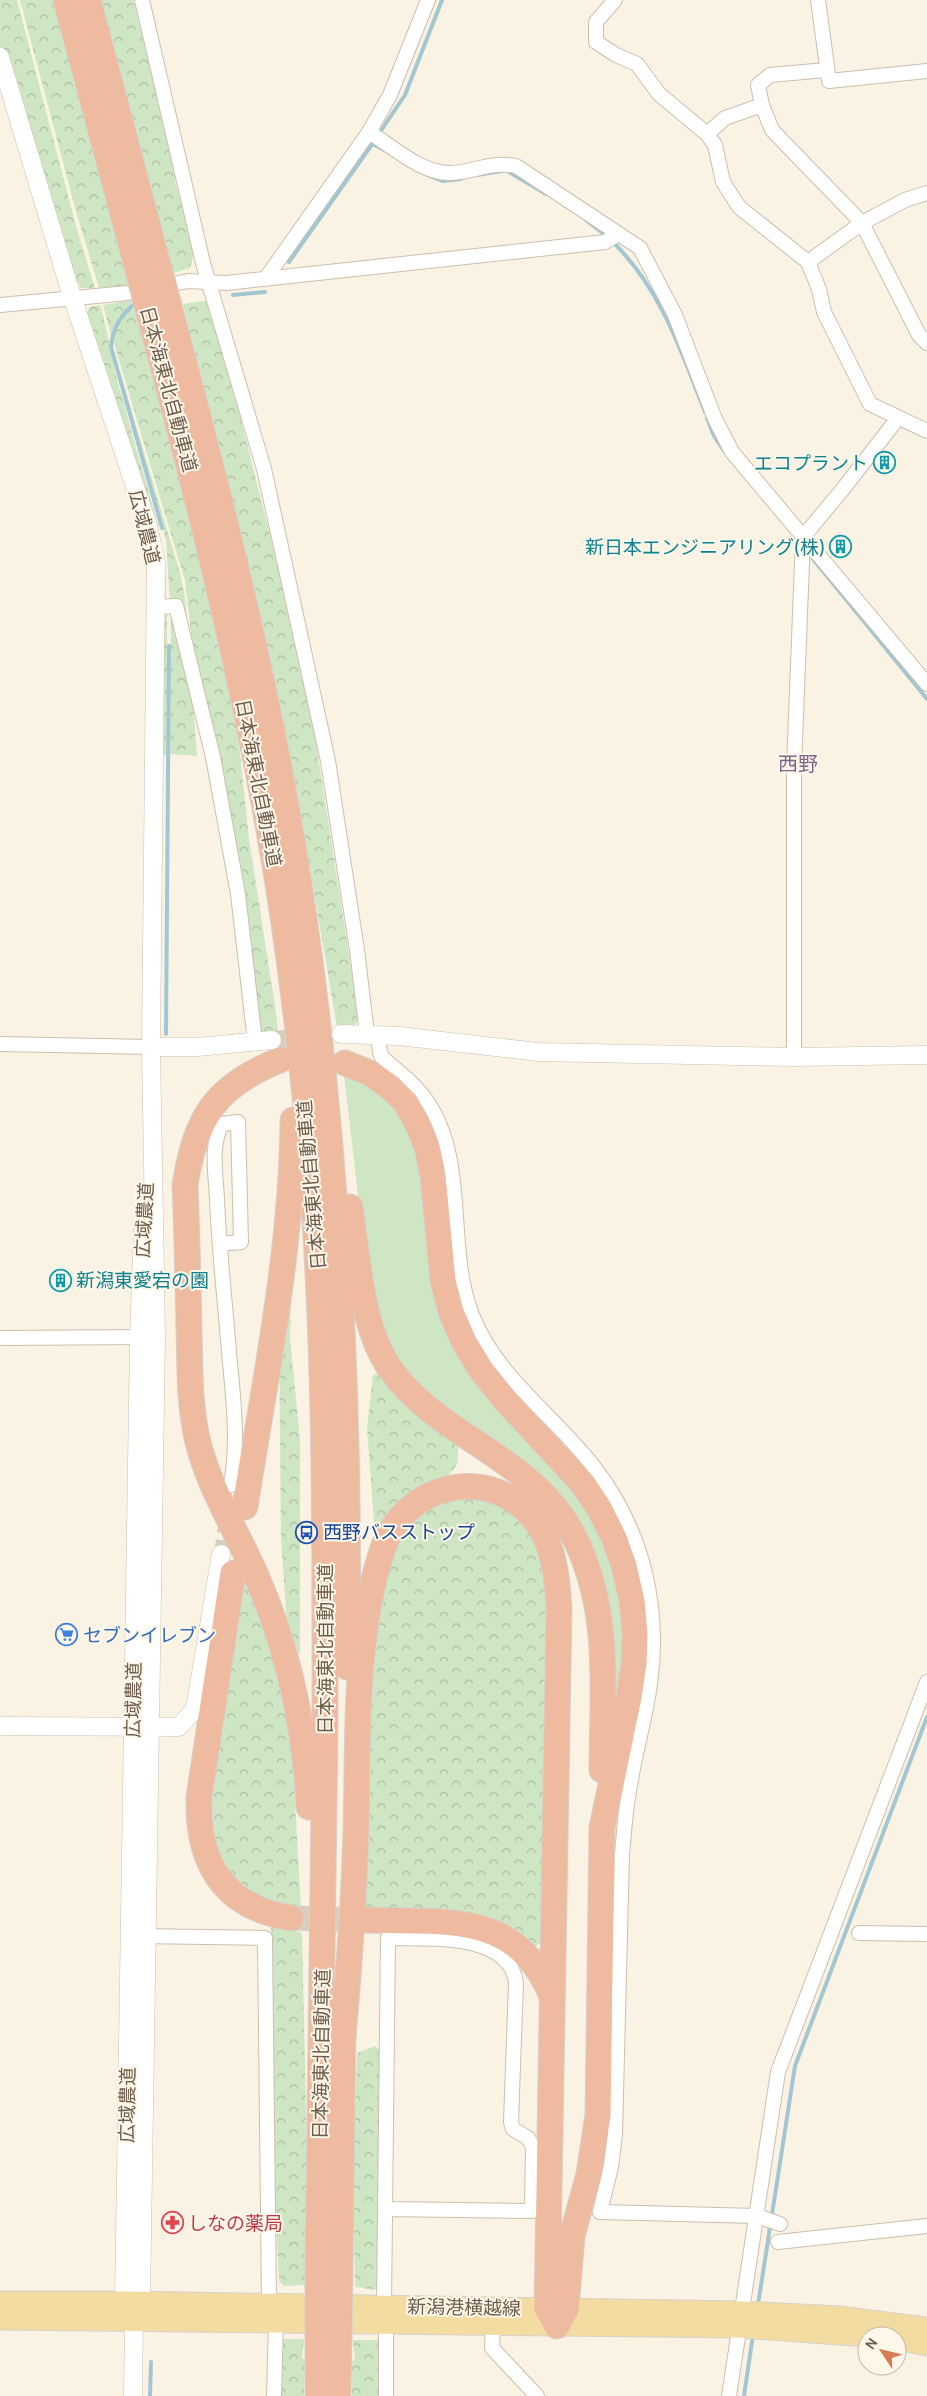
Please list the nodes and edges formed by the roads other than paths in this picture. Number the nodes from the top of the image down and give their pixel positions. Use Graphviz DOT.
graph roads {
  1 [pos="66,0"];
  2 [pos="88,0"];
  3 [pos="142,0"];
  4 [pos="428,0"];
  5 [pos="615,0"];
  6 [pos="818,0"];
  7 [pos="0,57"];
  8 [pos="826,70"];
  9 [pos="927,71"];
  10 [pos="762,105"];
  11 [pos="370,132"];
  12 [pos="707,134"];
  13 [pos="927,193"];
  14 [pos="862,223"];
  15 [pos="138,230"];
  16 [pos="618,234"];
  17 [pos="808,262"];
  18 [pos="266,278"];
  19 [pos="210,281"];
  20 [pos="73,298"];
  21 [pos="0,305"];
  22 [pos="167,337"];
  23 [pos="927,343"];
  24 [pos="898,418"];
  25 [pos="927,432"];
  26 [pos="803,537"];
  27 [pos="154,607"];
  28 [pos="927,684"];
  29 [pos="261,786"];
  30 [pos="308,948"];
  31 [pos="341,1034"];
  32 [pos="372,1034"];
  33 [pos="0,1044"];
  34 [pos="151,1047"];
  35 [pos="269,1047"];
  36 [pos="927,1055"];
  37 [pos="794,1056"];
  38 [pos="345,1063"];
  39 [pos="220,1244"];
  40 [pos="147,1337"];
  41 [pos="0,1338"];
  42 [pos="231,1485"];
  43 [pos="245,1507"];
  44 [pos="227,1563"];
  45 [pos="927,1682"];
  46 [pos="0,1726"];
  47 [pos="132,1728"];
  48 [pos="151,1728"];
  49 [pos="602,1828"];
  50 [pos="291,1918"];
  51 [pos="368,1920"];
  52 [pos="859,1933"];
  53 [pos="927,1934"];
  54 [pos="130,1936"];
  55 [pos="148,1936"];
  56 [pos="553,1998"];
  57 [pos="332,2040"];
  58 [pos="385,2209"];
  59 [pos="757,2216"];
  60 [pos="780,2224"];
  61 [pos="927,2226"];
  62 [pos="778,2242"];
  63 [pos="0,2302"];
  64 [pos="133,2308"];
  65 [pos="272,2313"];
  66 [pos="557,2314"];
  67 [pos="385,2315"];
  68 [pos="0,2319"];
  69 [pos="741,2320"];
  70 [pos="493,2325"];
  71 [pos="927,2328"];
  72 [pos="857,2335"];
  73 [pos="329,2337"];
  74 [pos="907,2341"];
  75 [pos="927,2344"];
  76 [pos="133,2396"];
  77 [pos="274,2396"];
  78 [pos="318,2396"];
  79 [pos="338,2396"];
  80 [pos="386,2396"];
  81 [pos="537,2396"];
  82 [pos="729,2396"];
  1 -- 15 [label="highway, 日本海東北自動車道"];
  2 -- 15 [label="highway, 日本海東北自動車道"];
  3 -- 19 [label="street"];
  4 -- 11 [label="street"];
  5 -- 12 [label="street"];
  6 -- 8 [label="street"];
  7 -- 20 [label="street, 広域農道"];
  8 -- 9 [label="street"];
  8 -- 10 [label="street"];
  10 -- 12 [label="street"];
  10 -- 14 [label="street"];
  11 -- 16 [label="street"];
  11 -- 18 [label="street"];
  12 -- 17 [label="street"];
  13 -- 14 [label="street"];
  14 -- 17 [label="street"];
  14 -- 23 [label="street"];
  15 -- 22 [label="highway, 日本海東北自動車道, bridge"];
  16 -- 18 [label="street"];
  16 -- 26 [label="street"];
  17 -- 24 [label="street"];
  18 -- 19 [label="street"];
  19 -- 20 [label="street"];
  19 -- 32 [label="street"];
  20 -- 21 [label="street"];
  20 -- 27 [label="street, 広域農道"];
  22 -- 29 [label="highway, 日本海東北自動車道"];
  22 -- 30 [label="highway, 日本海東北自動車道"];
  24 -- 25 [label="street"];
  24 -- 26 [label="street"];
  26 -- 28 [label="street"];
  26 -- 37 [label="street"];
  27 -- 34 [label="street, 広域農道"];
  27 -- 35 [label="street"];
  29 -- 43 [label="highway"];
  29 -- 57 [label="highway, 日本海東北自動車道"];
  30 -- 49 [label="highway"];
  30 -- 57 [label="highway, 日本海東北自動車道"];
  31 -- 32 [label="street"];
  32 -- 37 [label="street"];
  32 -- 59 [label="street"];
  33 -- 34 [label="street"];
  34 -- 35 [label="street"];
  34 -- 40 [label="street, 広域農道"];
  35 -- 57 [label="highway"];
  36 -- 37 [label="street"];
  38 -- 49 [label="highway"];
  39 -- 39 [label="street"];
  39 -- 42 [label="street"];
  40 -- 41 [label="street"];
  40 -- 47 [label="street, 広域農道"];
  40 -- 48 [label="street, 広域農道"];
  44 -- 48 [label="street"];
  44 -- 50 [label="highway"];
  45 -- 59 [label="street"];
  46 -- 47 [label="street"];
  47 -- 48 [label="street"];
  47 -- 54 [label="street, 広域農道"];
  48 -- 55 [label="street, 広域農道"];
  49 -- 66 [label="highway"];
  51 -- 56 [label="highway"];
  52 -- 53 [label="street"];
  54 -- 55 [label="street"];
  54 -- 64 [label="street, 広域農道"];
  55 -- 64 [label="street, 広域農道"];
  55 -- 65 [label="street"];
  56 -- 57 [label="highway"];
  56 -- 66 [label="highway"];
  57 -- 73 [label="highway, 日本海東北自動車道, bridge"];
  58 -- 58 [label="street"];
  58 -- 67 [label="street"];
  59 -- 60 [label="street"];
  59 -- 69 [label="street"];
  61 -- 62 [label="street"];
  63 -- 64 [label="main road, 新潟港横越線"];
  64 -- 65 [label="main road, 新潟港横越線"];
  64 -- 68 [label="main road, 新潟港横越線"];
  64 -- 76 [label="street, 広域農道"];
  65 -- 67 [label="main road, 新潟港横越線"];
  65 -- 77 [label="street"];
  66 -- 67 [label="main road, 新潟港横越線"];
  66 -- 69 [label="main road, 新潟港横越線"];
  66 -- 70 [label="main road, 新潟港横越線"];
  67 -- 70 [label="main road, 新潟港横越線"];
  67 -- 80 [label="street"];
  69 -- 71 [label="main road, 新潟港横越線"];
  69 -- 72 [label="main road, 新潟港横越線"];
  69 -- 82 [label="street"];
  70 -- 81 [label="street"];
  73 -- 78 [label="highway, 日本海東北自動車道"];
  73 -- 79 [label="highway, 日本海東北自動車道"];
  74 -- 75 [label="main road"];
}
